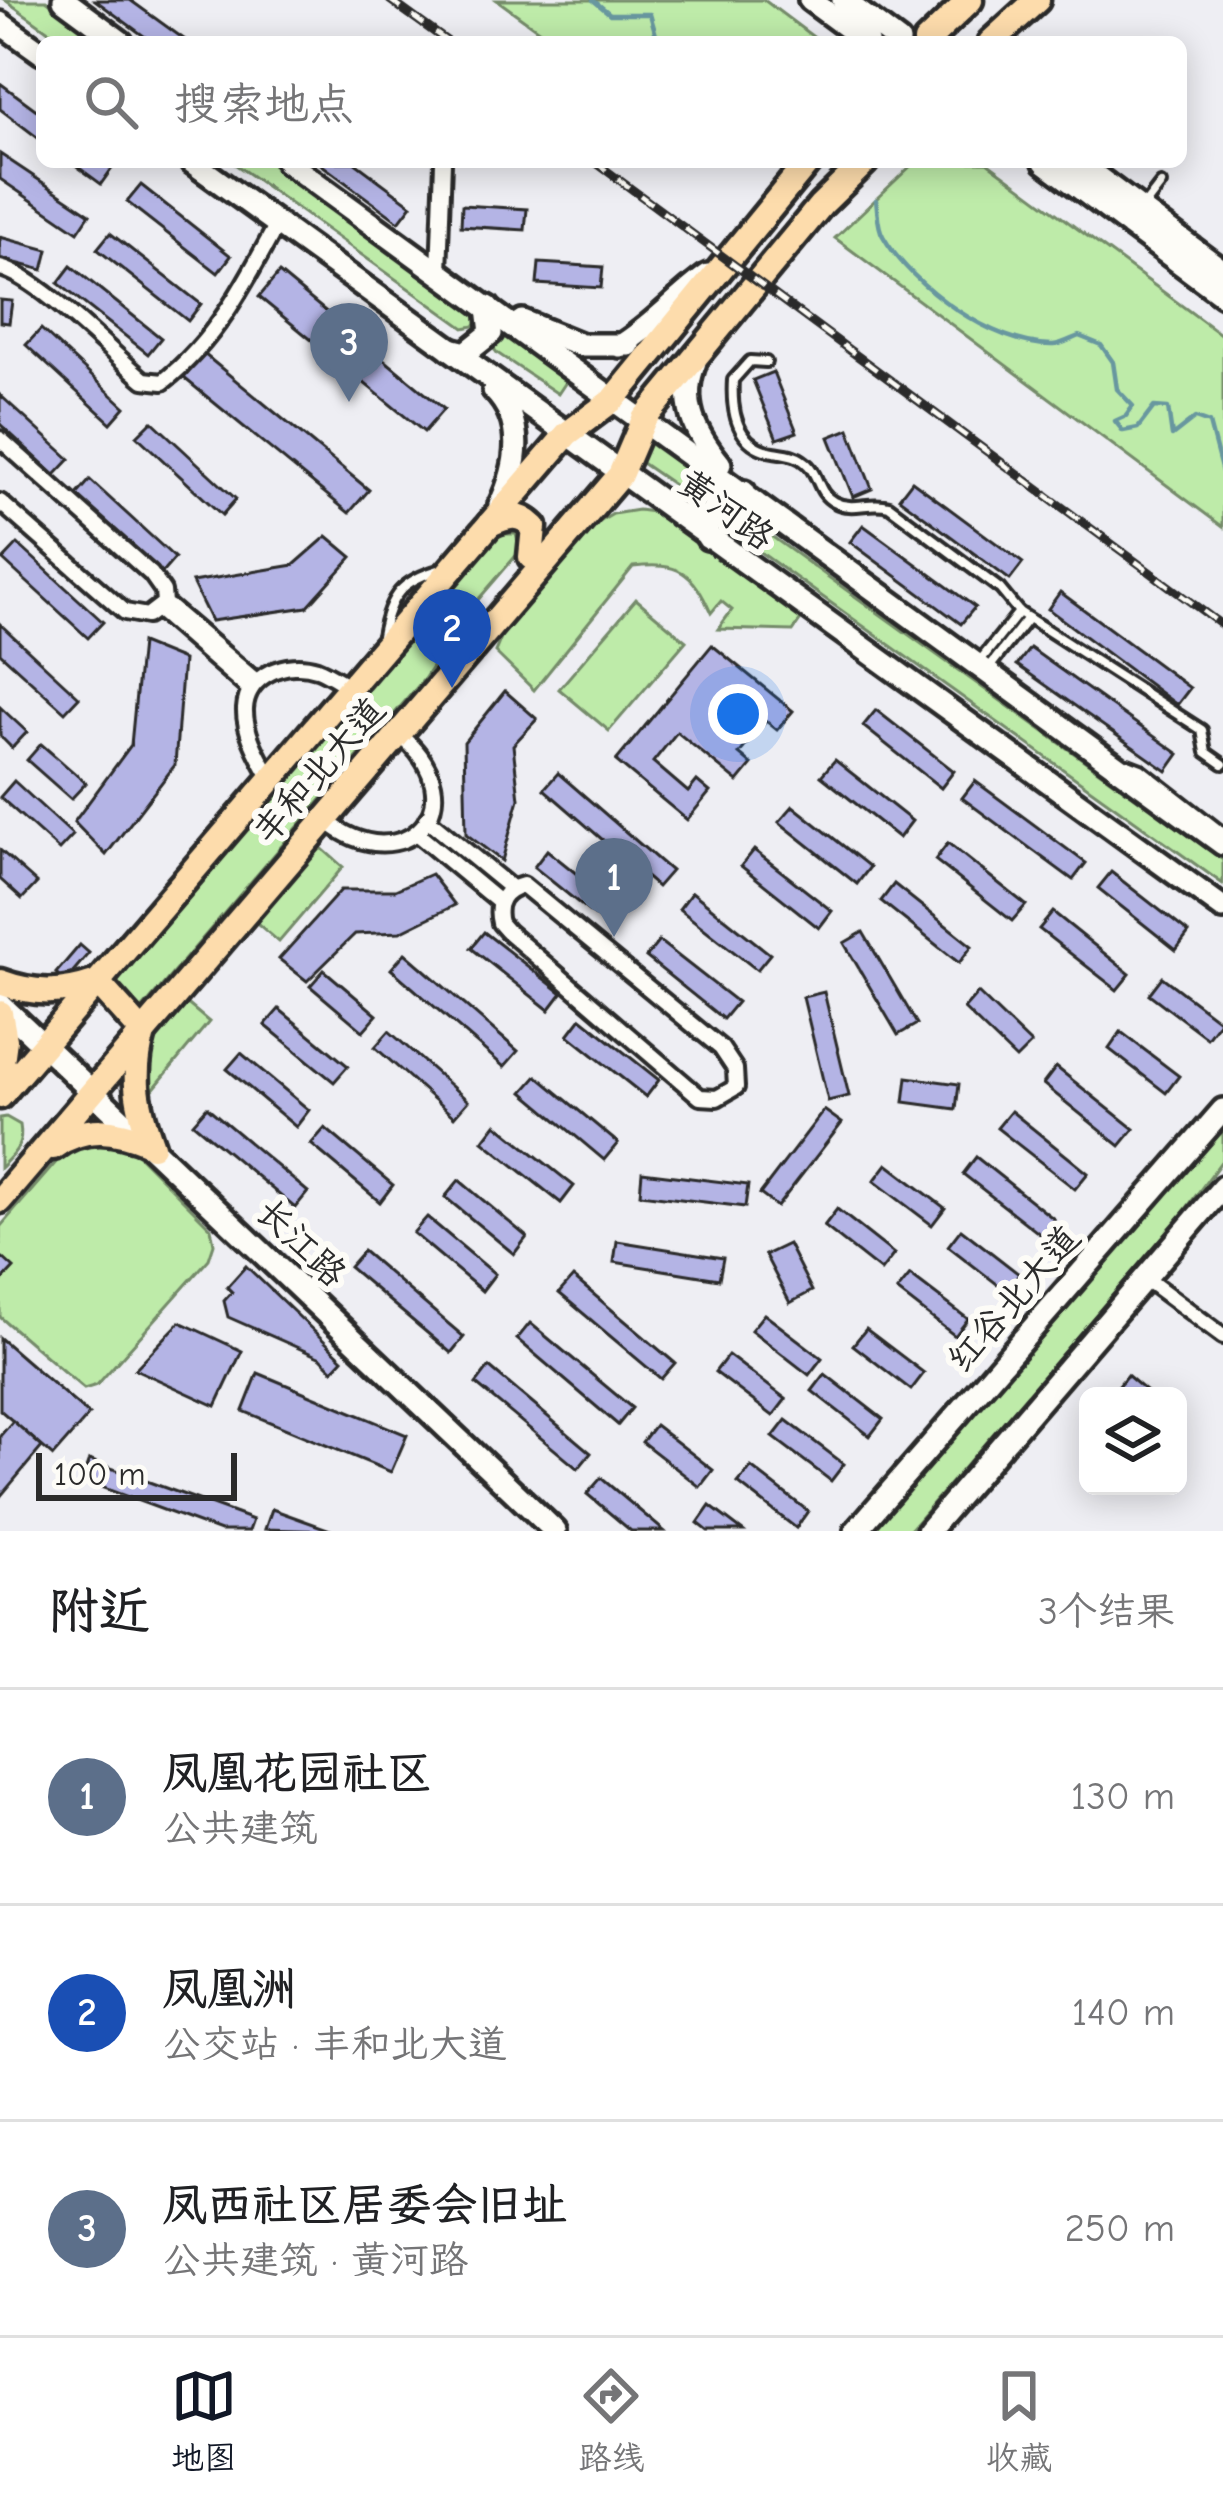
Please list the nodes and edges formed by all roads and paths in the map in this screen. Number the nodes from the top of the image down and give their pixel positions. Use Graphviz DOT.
graph roads {
  1 [pos="64,0"];
  2 [pos="810,0"];
  3 [pos="970,0"];
  4 [pos="1037,0"];
  5 [pos="840,10"];
  6 [pos="0,22"];
  7 [pos="114,36"];
  8 [pos="862,36"];
  9 [pos="888,36"];
  10 [pos="932,36"];
  11 [pos="998,36"];
  12 [pos="36,49"];
  13 [pos="200,168"];
  14 [pos="295,168"];
  15 [pos="442,168"];
  16 [pos="793,168"];
  17 [pos="803,168"];
  18 [pos="859,168"];
  19 [pos="1055,168"];
  20 [pos="1082,168"];
  21 [pos="1161,184"];
  22 [pos="1136,218"];
  23 [pos="277,224"];
  24 [pos="0,268"];
  25 [pos="1223,271"];
  26 [pos="439,272"];
  27 [pos="1223,295"];
  28 [pos="488,308"];
  29 [pos="672,328"];
  30 [pos="620,346"];
  31 [pos="449,349"];
  32 [pos="698,354"];
  33 [pos="766,362"];
  34 [pos="614,399"];
  35 [pos="644,418"];
  36 [pos="567,434"];
  37 [pos="0,439"];
  38 [pos="615,471"];
  39 [pos="743,492"];
  40 [pos="0,502"];
  41 [pos="490,524"];
  42 [pos="708,538"];
  43 [pos="531,557"];
  44 [pos="161,607"];
  45 [pos="1019,611"];
  46 [pos="1028,618"];
  47 [pos="982,667"];
  48 [pos="253,686"];
  49 [pos="350,687"];
  50 [pos="436,690"];
  51 [pos="399,734"];
  52 [pos="1097,751"];
  53 [pos="1223,764"];
  54 [pos="271,779"];
  55 [pos="427,819"];
  56 [pos="325,820"];
  57 [pos="416,833"];
  58 [pos="1223,833"];
  59 [pos="1223,844"];
  60 [pos="511,888"];
  61 [pos="499,902"];
  62 [pos="1223,908"];
  63 [pos="0,982"];
  64 [pos="98,982"];
  65 [pos="0,1004"];
  66 [pos="0,1013"];
  67 [pos="143,1033"];
  68 [pos="44,1045"];
  69 [pos="0,1077"];
  70 [pos="88,1085"];
  71 [pos="0,1096"];
  72 [pos="1223,1110"];
  73 [pos="150,1144"];
  74 [pos="32,1163"];
  75 [pos="0,1176"];
  76 [pos="1223,1184"];
  77 [pos="0,1200"];
  78 [pos="1145,1278"];
  79 [pos="1223,1336"];
  80 [pos="555,1531"];
  81 [pos="856,1531"];
  82 [pos="928,1531"];
  1 -- 7 [label="main road"];
  2 -- 5 [label="main road"];
  3 -- 10 [label="highway"];
  4 -- 11 [label="highway"];
  5 -- 8 [label="main road"];
  5 -- 9 [label="main road"];
  6 -- 12 [label="main road"];
  13 -- 23 [label="main road, 黄河路"];
  14 -- 26 [label="main road, 黄河路"];
  15 -- 26 [label="street"];
  16 -- 30 [label="main road"];
  17 -- 29 [label="highway, 丰和北大道"];
  18 -- 32 [label="highway, 丰和北大道"];
  19 -- 22 [label="main road"];
  20 -- 22 [label="main road"];
  21 -- 22 [label="lane"];
  22 -- 25 [label="main road"];
  22 -- 27 [label="main road"];
  23 -- 24 [label="street"];
  23 -- 31 [label="main road, 黄河路"];
  26 -- 28 [label="main road, 黄河路"];
  28 -- 30 [label="main road"];
  28 -- 31 [label="main road"];
  28 -- 34 [label="main road, 黄河路"];
  29 -- 30 [label="main road"];
  29 -- 34 [label="highway, 丰和北大道"];
  31 -- 36 [label="main road, 黄河路"];
  31 -- 41 [label="main road"];
  32 -- 35 [label="highway, 丰和北大道"];
  32 -- 39 [label="main road"];
  33 -- 45 [label="lane"];
  34 -- 35 [label="main road, 黄河路"];
  34 -- 36 [label="highway, 丰和北大道"];
  35 -- 38 [label="highway, 丰和北大道"];
  35 -- 39 [label="main road, 黄河路"];
  36 -- 38 [label="main road, 黄河路"];
  36 -- 41 [label="highway, 丰和北大道"];
  37 -- 44 [label="street"];
  38 -- 42 [label="main road, 黄河路"];
  38 -- 43 [label="highway"];
  38 -- 50 [label="highway, 丰和北大道"];
  39 -- 42 [label="main road"];
  39 -- 47 [label="main road, 黄河路"];
  40 -- 44 [label="street"];
  41 -- 43 [label="highway"];
  41 -- 49 [label="highway, 丰和北大道"];
  42 -- 62 [label="main road, 黄河路"];
  43 -- 50 [label="highway"];
  44 -- 48 [label="street"];
  45 -- 46 [label="lane"];
  45 -- 47 [label="lane"];
  46 -- 47 [label="lane"];
  46 -- 53 [label="lane"];
  47 -- 52 [label="main road, 黄河路"];
  48 -- 49 [label="street"];
  48 -- 54 [label="street"];
  49 -- 54 [label="highway, 丰和北大道"];
  50 -- 51 [label="highway, 丰和北大道"];
  51 -- 55 [label="street"];
  51 -- 56 [label="highway, 丰和北大道"];
  52 -- 58 [label="lane"];
  52 -- 59 [label="main road, 黄河路"];
  54 -- 64 [label="highway, 丰和北大道"];
  55 -- 57 [label="street"];
  55 -- 60 [label="street"];
  56 -- 57 [label="street"];
  56 -- 67 [label="highway, 丰和北大道"];
  57 -- 61 [label="street"];
  60 -- 61 [label="street"];
  60 -- 61 [label="street"];
  63 -- 64 [label="highway"];
  64 -- 67 [label="highway"];
  64 -- 68 [label="highway, 丰和北大道"];
  65 -- 68 [label="main road, 长江路"];
  66 -- 69 [label="highway"];
  67 -- 70 [label="highway, 丰和北大道"];
  67 -- 73 [label="highway"];
  68 -- 70 [label="main road, 长江路"];
  68 -- 71 [label="highway, 丰和北大道"];
  70 -- 73 [label="main road, 长江路"];
  70 -- 74 [label="highway, 丰和北大道"];
  70 -- 75 [label="highway"];
  72 -- 81 [label="main road, 红谷北大道"];
  73 -- 74 [label="highway"];
  73 -- 80 [label="main road, 长江路"];
  74 -- 77 [label="highway, 丰和北大道"];
  76 -- 78 [label="main road"];
  78 -- 79 [label="street"];
  78 -- 82 [label="main road"];
}
